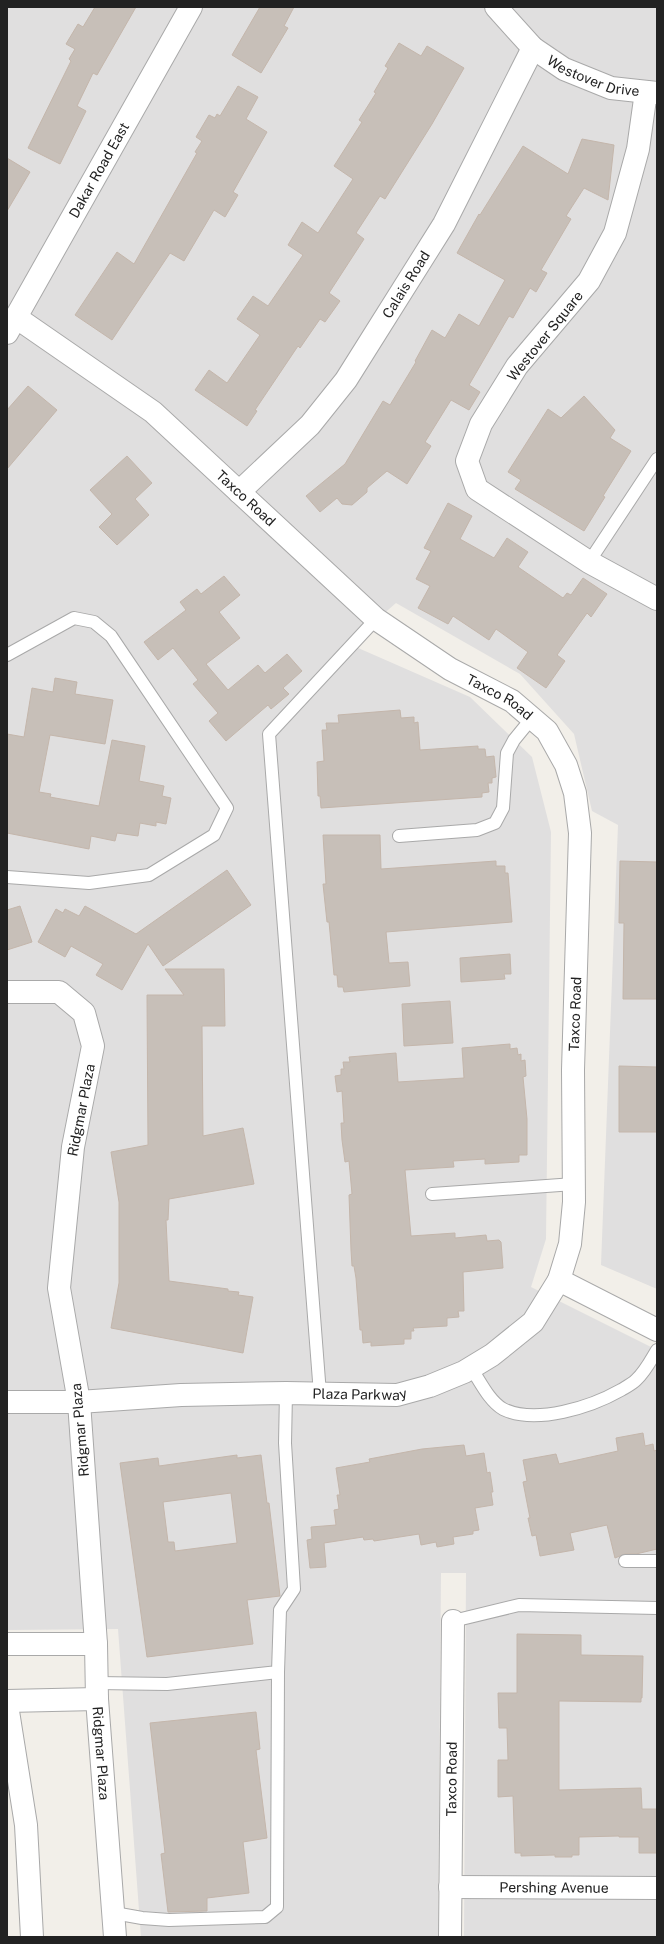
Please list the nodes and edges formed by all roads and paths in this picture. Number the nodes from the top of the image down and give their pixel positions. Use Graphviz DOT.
graph roads {
  1 [pos="191,7"];
  2 [pos="496,7"];
  3 [pos="533,48"];
  4 [pos="651,93"];
  5 [pos="12,325"];
  6 [pos="657,459"];
  7 [pos="239,492"];
  8 [pos="589,562"];
  9 [pos="657,599"];
  10 [pos="376,619"];
  11 [pos="7,655"];
  12 [pos="532,718"];
  13 [pos="399,836"];
  14 [pos="7,877"];
  15 [pos="7,992"];
  16 [pos="574,1184"];
  17 [pos="432,1194"];
  18 [pos="559,1280"];
  19 [pos="657,1330"];
  20 [pos="657,1350"];
  21 [pos="471,1368"];
  22 [pos="286,1393"];
  23 [pos="320,1394"];
  24 [pos="7,1402"];
  25 [pos="80,1402"];
  26 [pos="625,1561"];
  27 [pos="657,1561"];
  28 [pos="657,1608"];
  29 [pos="453,1621"];
  30 [pos="7,1644"];
  31 [pos="96,1644"];
  32 [pos="278,1672"];
  33 [pos="97,1691"];
  34 [pos="7,1701"];
  35 [pos="7,1705"];
  36 [pos="450,1886"];
  37 [pos="657,1888"];
  38 [pos="114,1912"];
  39 [pos="32,1937"];
  40 [pos="115,1937"];
  41 [pos="450,1937"];
  1 -- 5 [label="street, Dakar Road East"];
  2 -- 3 [label="street, Westover Drive"];
  3 -- 4 [label="street, Westover Drive"];
  3 -- 7 [label="street, Calais Road"];
  4 -- 8 [label="street, Westover Square"];
  5 -- 7 [label="street, Taxco Road"];
  6 -- 8 [label="lane"];
  7 -- 10 [label="street, Taxco Road"];
  8 -- 9 [label="street, Westover Square"];
  10 -- 12 [label="street, Taxco Road"];
  10 -- 23 [label="lane"];
  11 -- 14 [label="lane"];
  12 -- 13 [label="lane"];
  12 -- 16 [label="street, Taxco Road"];
  15 -- 25 [label="street, Ridgmar Plaza"];
  16 -- 17 [label="lane"];
  16 -- 18 [label="street, Taxco Road"];
  18 -- 19 [label="street"];
  18 -- 21 [label="street, Plaza Parkway"];
  20 -- 21 [label="lane"];
  21 -- 23 [label="street, Plaza Parkway"];
  22 -- 23 [label="street, Plaza Parkway"];
  22 -- 25 [label="street, Plaza Parkway"];
  22 -- 32 [label="lane"];
  24 -- 25 [label="street, Plaza Parkway"];
  25 -- 31 [label="street, Ridgmar Plaza"];
  26 -- 27 [label="lane"];
  28 -- 29 [label="lane"];
  29 -- 36 [label="street, Taxco Road"];
  30 -- 31 [label="street"];
  31 -- 33 [label="street, Ridgmar Plaza"];
  32 -- 33 [label="lane"];
  32 -- 38 [label="lane"];
  33 -- 34 [label="street"];
  33 -- 38 [label="street, Ridgmar Plaza"];
  35 -- 39 [label="street"];
  36 -- 37 [label="street, Pershing Avenue"];
  36 -- 41 [label="street, Taxco Road"];
  38 -- 40 [label="street, Ridgmar Plaza"];
}
